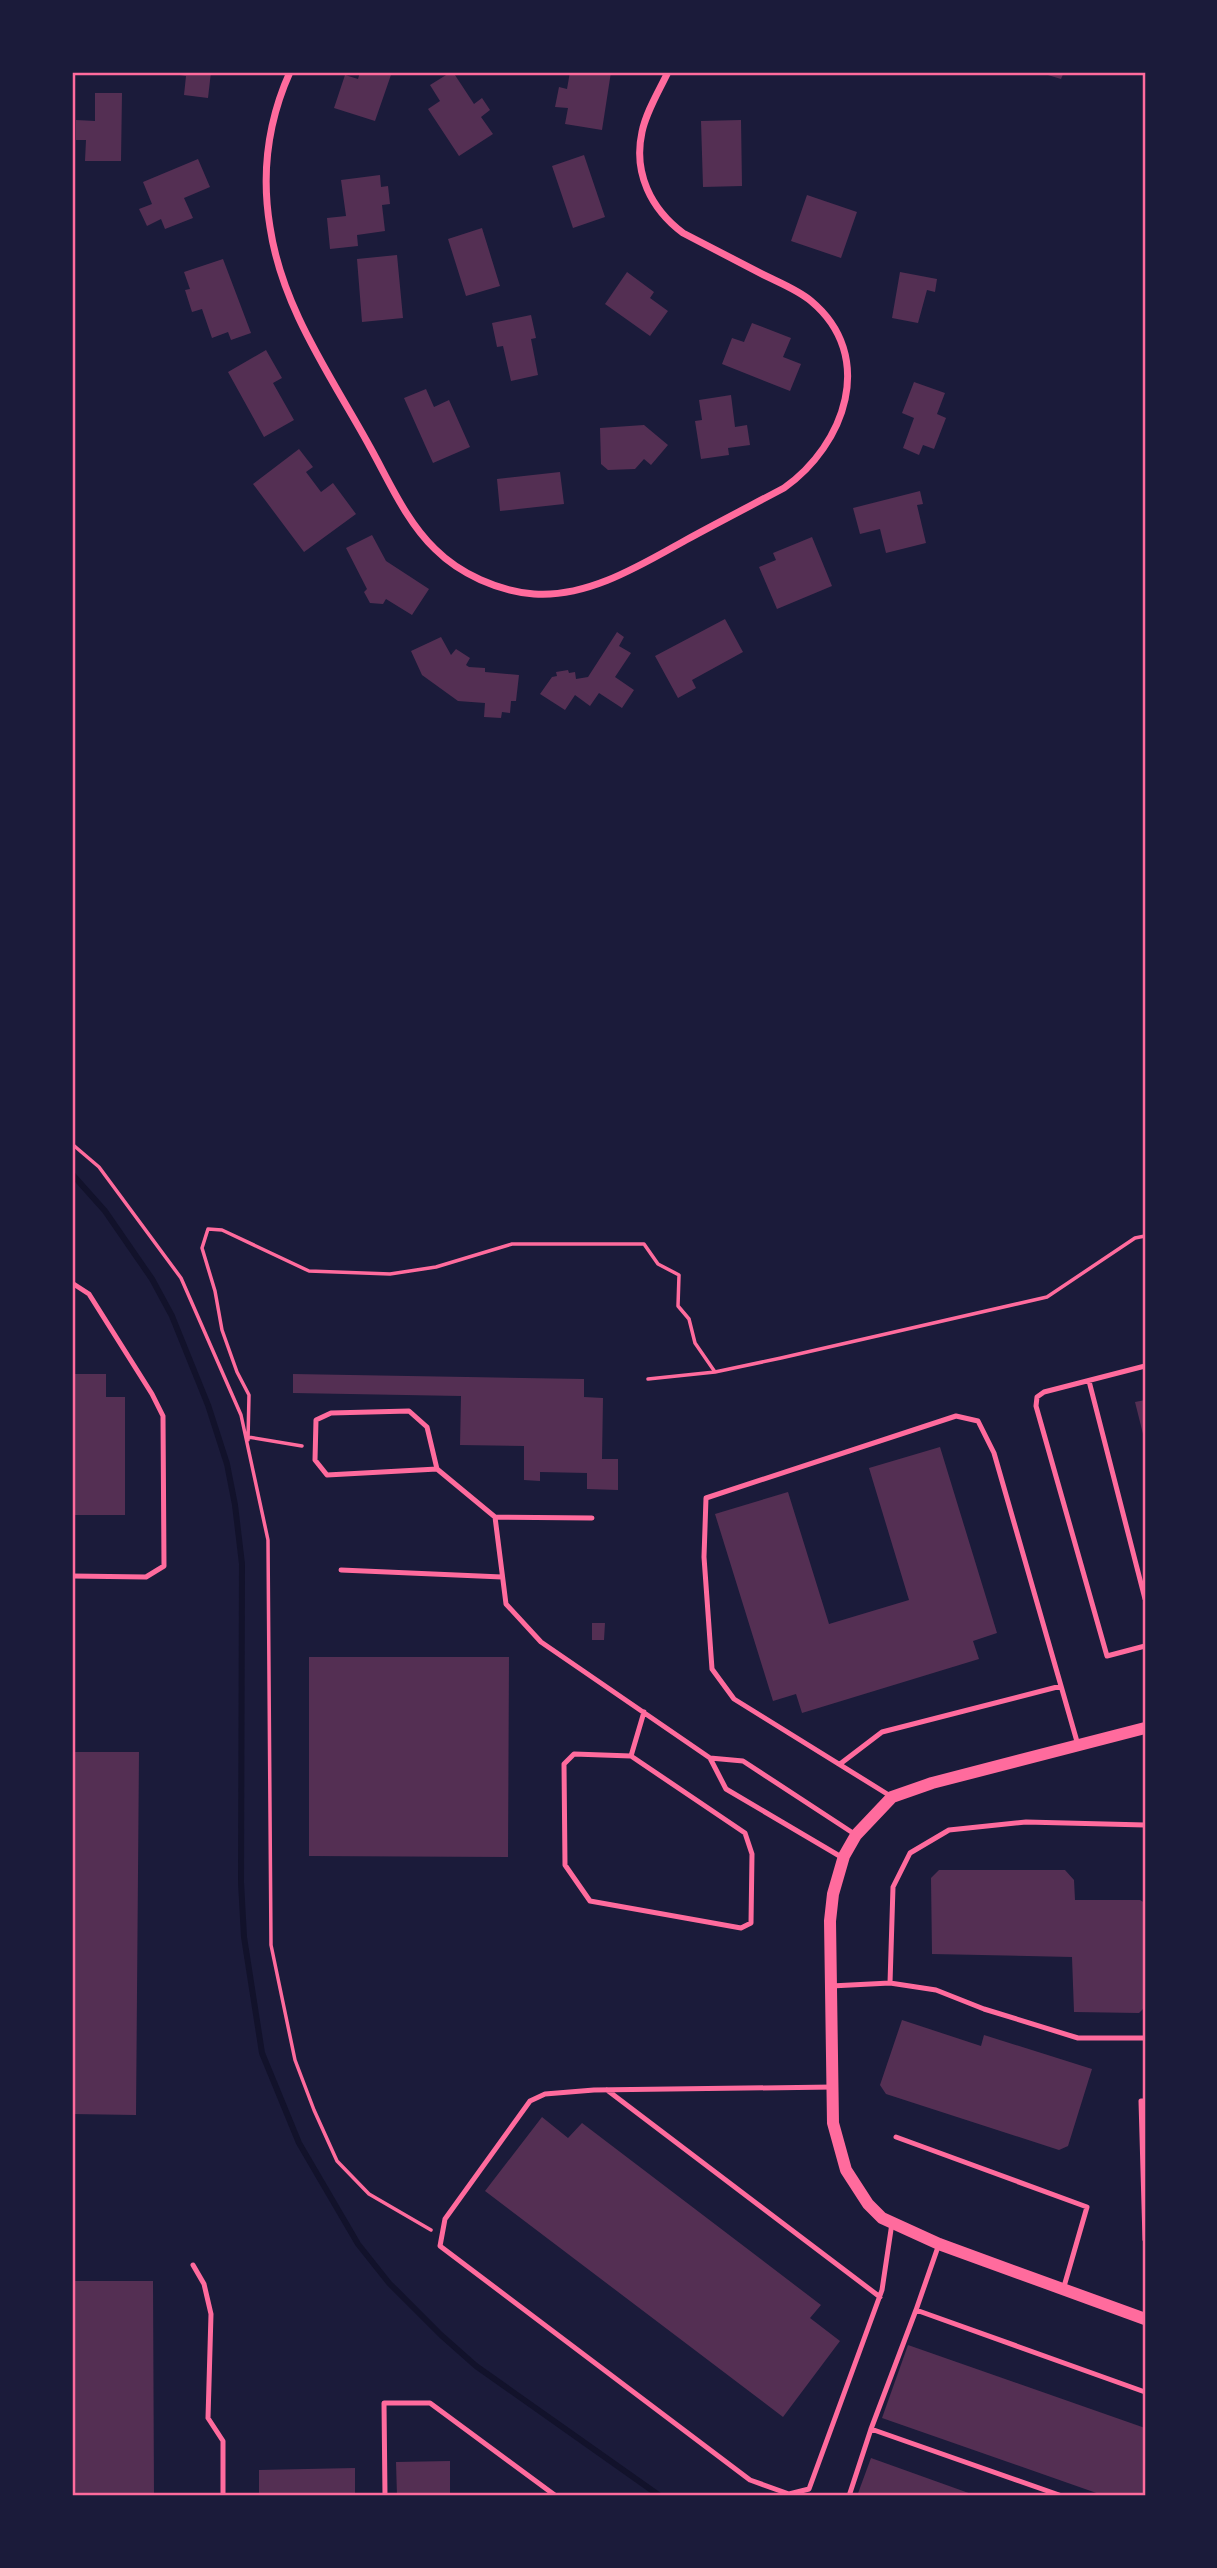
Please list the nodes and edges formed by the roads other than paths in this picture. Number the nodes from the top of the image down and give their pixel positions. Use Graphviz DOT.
graph roads {
  1 [pos="290,72"];
  2 [pos="668,72"];
  3 [pos="72,1283"];
  4 [pos="1145,1366"];
  5 [pos="1089,1381"];
  6 [pos="437,1469"];
  7 [pos="495,1517"];
  8 [pos="592,1518"];
  9 [pos="341,1570"];
  10 [pos="72,1576"];
  11 [pos="502,1577"];
  12 [pos="1145,1599"];
  13 [pos="1145,1646"];
  14 [pos="1061,1686"];
  15 [pos="644,1712"];
  16 [pos="1145,1728"];
  17 [pos="1078,1745"];
  18 [pos="631,1756"];
  19 [pos="710,1758"];
  20 [pos="840,1764"];
  21 [pos="892,1797"];
  22 [pos="1145,1825"];
  23 [pos="856,1835"];
  24 [pos="843,1858"];
  25 [pos="890,1983"];
  26 [pos="831,1986"];
  27 [pos="1145,2038"];
  28 [pos="833,2087"];
  29 [pos="607,2090"];
  30 [pos="1145,2101"];
  31 [pos="896,2137"];
  32 [pos="892,2223"];
  33 [pos="1145,2240"];
  34 [pos="939,2244"];
  35 [pos="193,2265"];
  36 [pos="1063,2290"];
  37 [pos="880,2297"];
  38 [pos="916,2310"];
  39 [pos="1145,2319"];
  40 [pos="1145,2392"];
  41 [pos="871,2429"];
  42 [pos="223,2496"];
  43 [pos="386,2496"];
  44 [pos="556,2496"];
  45 [pos="849,2496"];
  46 [pos="1062,2496"];
  1 -- 2 [label="street"];
  3 -- 10 [label="lane"];
  4 -- 5 [label="lane"];
  5 -- 12 [label="lane"];
  5 -- 13 [label="lane"];
  6 -- 6 [label="lane"];
  6 -- 7 [label="lane"];
  7 -- 8 [label="lane"];
  7 -- 11 [label="lane"];
  9 -- 11 [label="lane"];
  11 -- 15 [label="lane"];
  14 -- 17 [label="lane"];
  14 -- 20 [label="lane"];
  14 -- 20 [label="lane"];
  15 -- 18 [label="lane"];
  15 -- 19 [label="lane"];
  16 -- 17 [label="street"];
  17 -- 21 [label="street"];
  18 -- 18 [label="lane"];
  19 -- 23 [label="lane"];
  19 -- 24 [label="lane"];
  20 -- 21 [label="lane"];
  21 -- 23 [label="street"];
  22 -- 25 [label="lane"];
  23 -- 24 [label="street"];
  24 -- 26 [label="street"];
  25 -- 26 [label="lane"];
  25 -- 27 [label="lane"];
  26 -- 28 [label="street"];
  28 -- 29 [label="lane"];
  28 -- 32 [label="street"];
  29 -- 37 [label="lane"];
  29 -- 37 [label="lane"];
  30 -- 33 [label="lane"];
  31 -- 36 [label="lane"];
  32 -- 34 [label="street"];
  32 -- 37 [label="lane"];
  34 -- 36 [label="street"];
  34 -- 38 [label="lane"];
  35 -- 42 [label="lane"];
  36 -- 39 [label="street"];
  38 -- 40 [label="lane"];
  38 -- 41 [label="lane"];
  41 -- 45 [label="lane"];
  41 -- 46 [label="lane"];
  43 -- 44 [label="lane"];
}
